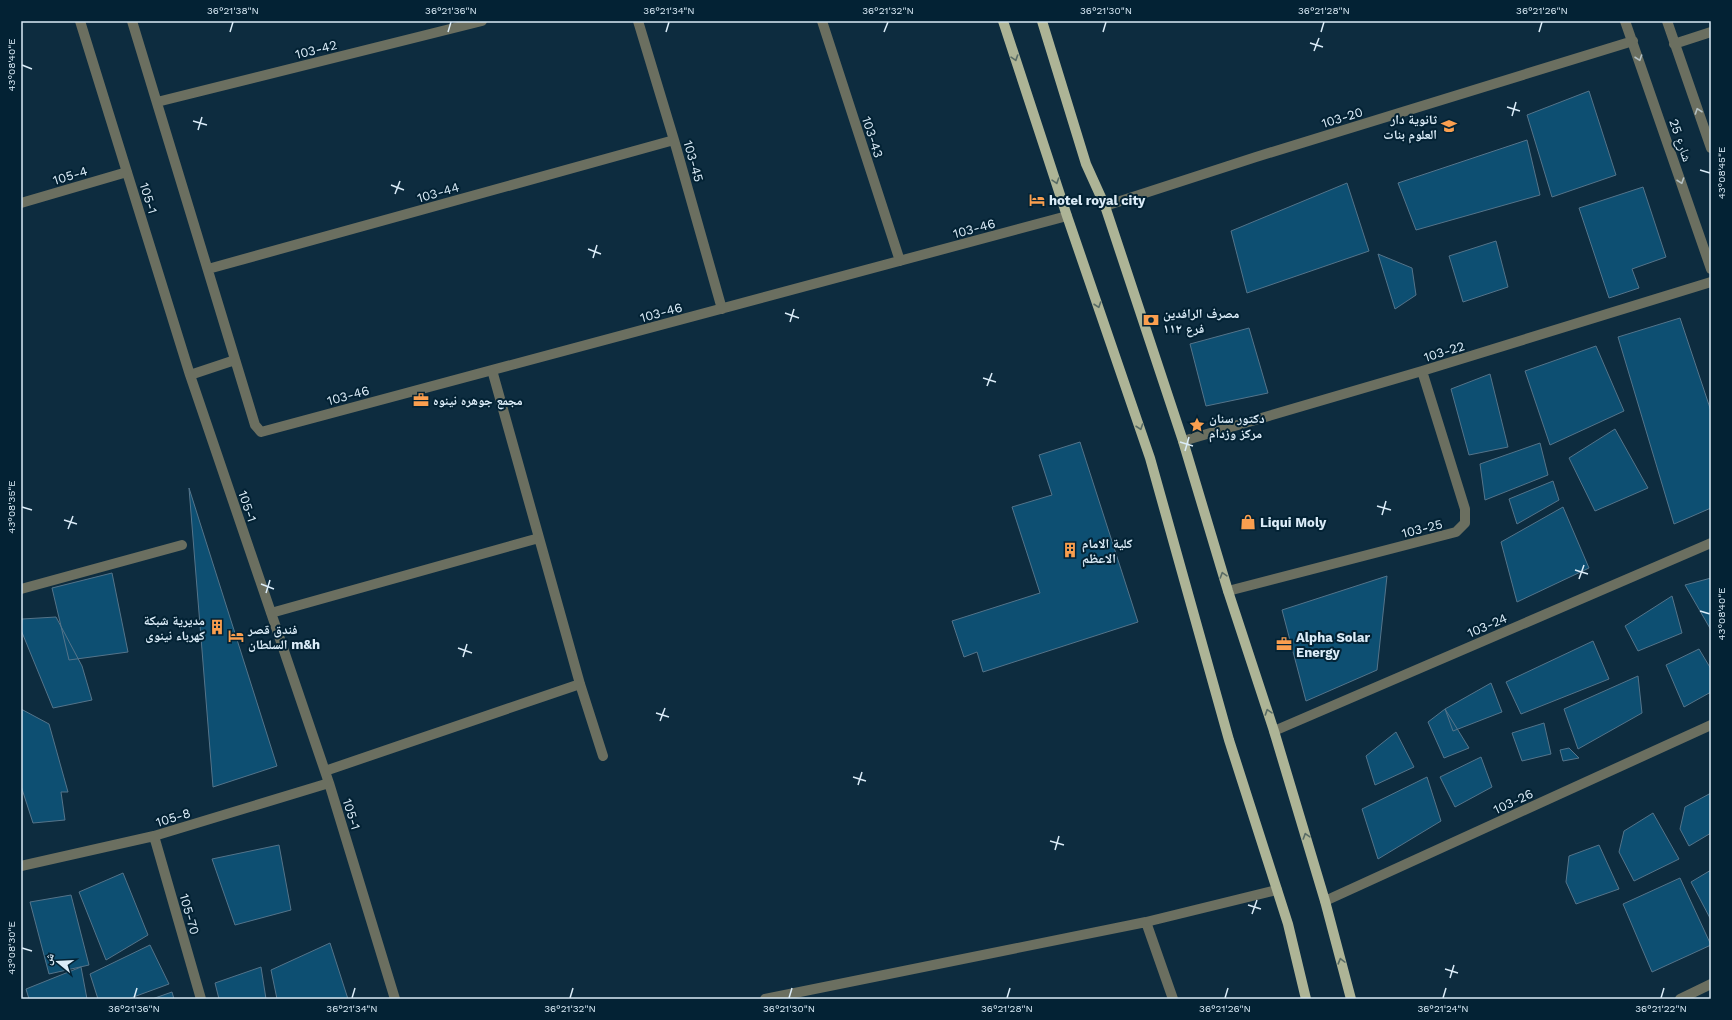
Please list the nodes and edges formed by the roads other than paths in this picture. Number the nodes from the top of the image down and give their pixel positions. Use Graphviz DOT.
graph roads {
  1 [pos="80,21"];
  2 [pos="132,21"];
  3 [pos="482,21"];
  4 [pos="638,21"];
  5 [pos="822,21"];
  6 [pos="1003,21"];
  7 [pos="1042,21"];
  8 [pos="1625,21"];
  9 [pos="1666,21"];
  10 [pos="1711,32"];
  11 [pos="1633,41"];
  12 [pos="1674,44"];
  13 [pos="157,102"];
  14 [pos="674,140"];
  15 [pos="1711,148"];
  16 [pos="127,172"];
  17 [pos="21,203"];
  18 [pos="1105,206"];
  19 [pos="1067,216"];
  20 [pos="900,261"];
  21 [pos="208,269"];
  22 [pos="1711,269"];
  23 [pos="1711,282"];
  24 [pos="722,309"];
  25 [pos="235,360"];
  26 [pos="492,370"];
  27 [pos="1422,371"];
  28 [pos="190,375"];
  29 [pos="1183,441"];
  30 [pos="539,538"];
  31 [pos="1711,543"];
  32 [pos="182,546"];
  33 [pos="21,589"];
  34 [pos="1228,591"];
  35 [pos="271,613"];
  36 [pos="580,684"];
  37 [pos="1711,725"];
  38 [pos="1274,731"];
  39 [pos="603,756"];
  40 [pos="325,771"];
  41 [pos="329,783"];
  42 [pos="154,836"];
  43 [pos="21,866"];
  44 [pos="1278,890"];
  45 [pos="1326,901"];
  46 [pos="1146,922"];
  47 [pos="1711,984"];
  48 [pos="201,999"];
  49 [pos="395,999"];
  50 [pos="765,999"];
  51 [pos="1172,999"];
  52 [pos="1306,999"];
  53 [pos="1351,999"];
  54 [pos="1680,999"];
  1 -- 16 [label="street, 105-1"];
  2 -- 13 [label="street"];
  3 -- 13 [label="street, 103-42"];
  4 -- 14 [label="street, 103-45"];
  5 -- 20 [label="street, 103-43"];
  6 -- 19 [label="main road, one-way"];
  7 -- 18 [label="main road"];
  8 -- 11 [label="street, شارع 25"];
  9 -- 12 [label="street, شارع 25"];
  10 -- 12 [label="street"];
  11 -- 18 [label="street, 103-20"];
  11 -- 22 [label="street, شارع 25, one-way"];
  15 -- 12 [label="street, شارع 25, one-way"];
  13 -- 21 [label="street"];
  14 -- 21 [label="street, 103-44"];
  14 -- 24 [label="street, 103-45"];
  16 -- 17 [label="street, 105-4"];
  16 -- 28 [label="street, 105-1"];
  18 -- 29 [label="main road"];
  19 -- 20 [label="street, 103-46"];
  19 -- 44 [label="main road, one-way"];
  20 -- 24 [label="street, 103-46"];
  21 -- 25 [label="street"];
  23 -- 27 [label="street, 103-22"];
  24 -- 26 [label="street, 103-46"];
  25 -- 26 [label="street, 103-46"];
  25 -- 28 [label="street"];
  26 -- 30 [label="street"];
  27 -- 29 [label="street, 103-22"];
  27 -- 34 [label="street, 103-25"];
  28 -- 35 [label="street, 105-1"];
  34 -- 29 [label="main road, one-way"];
  30 -- 35 [label="street"];
  30 -- 36 [label="street"];
  31 -- 38 [label="street, 103-24"];
  32 -- 33 [label="street"];
  38 -- 34 [label="main road, one-way"];
  35 -- 40 [label="street, 105-1"];
  36 -- 39 [label="street"];
  36 -- 40 [label="street"];
  37 -- 45 [label="street, 103-26"];
  45 -- 38 [label="main road, one-way"];
  40 -- 41 [label="street, 105-1"];
  41 -- 42 [label="street, 105-8"];
  41 -- 49 [label="street, 105-1"];
  42 -- 43 [label="street, 105-8"];
  42 -- 48 [label="street, 105-70"];
  44 -- 46 [label="street"];
  44 -- 52 [label="main road"];
  53 -- 45 [label="main road, one-way"];
  46 -- 50 [label="street"];
  46 -- 51 [label="street"];
  47 -- 54 [label="street"];
}
